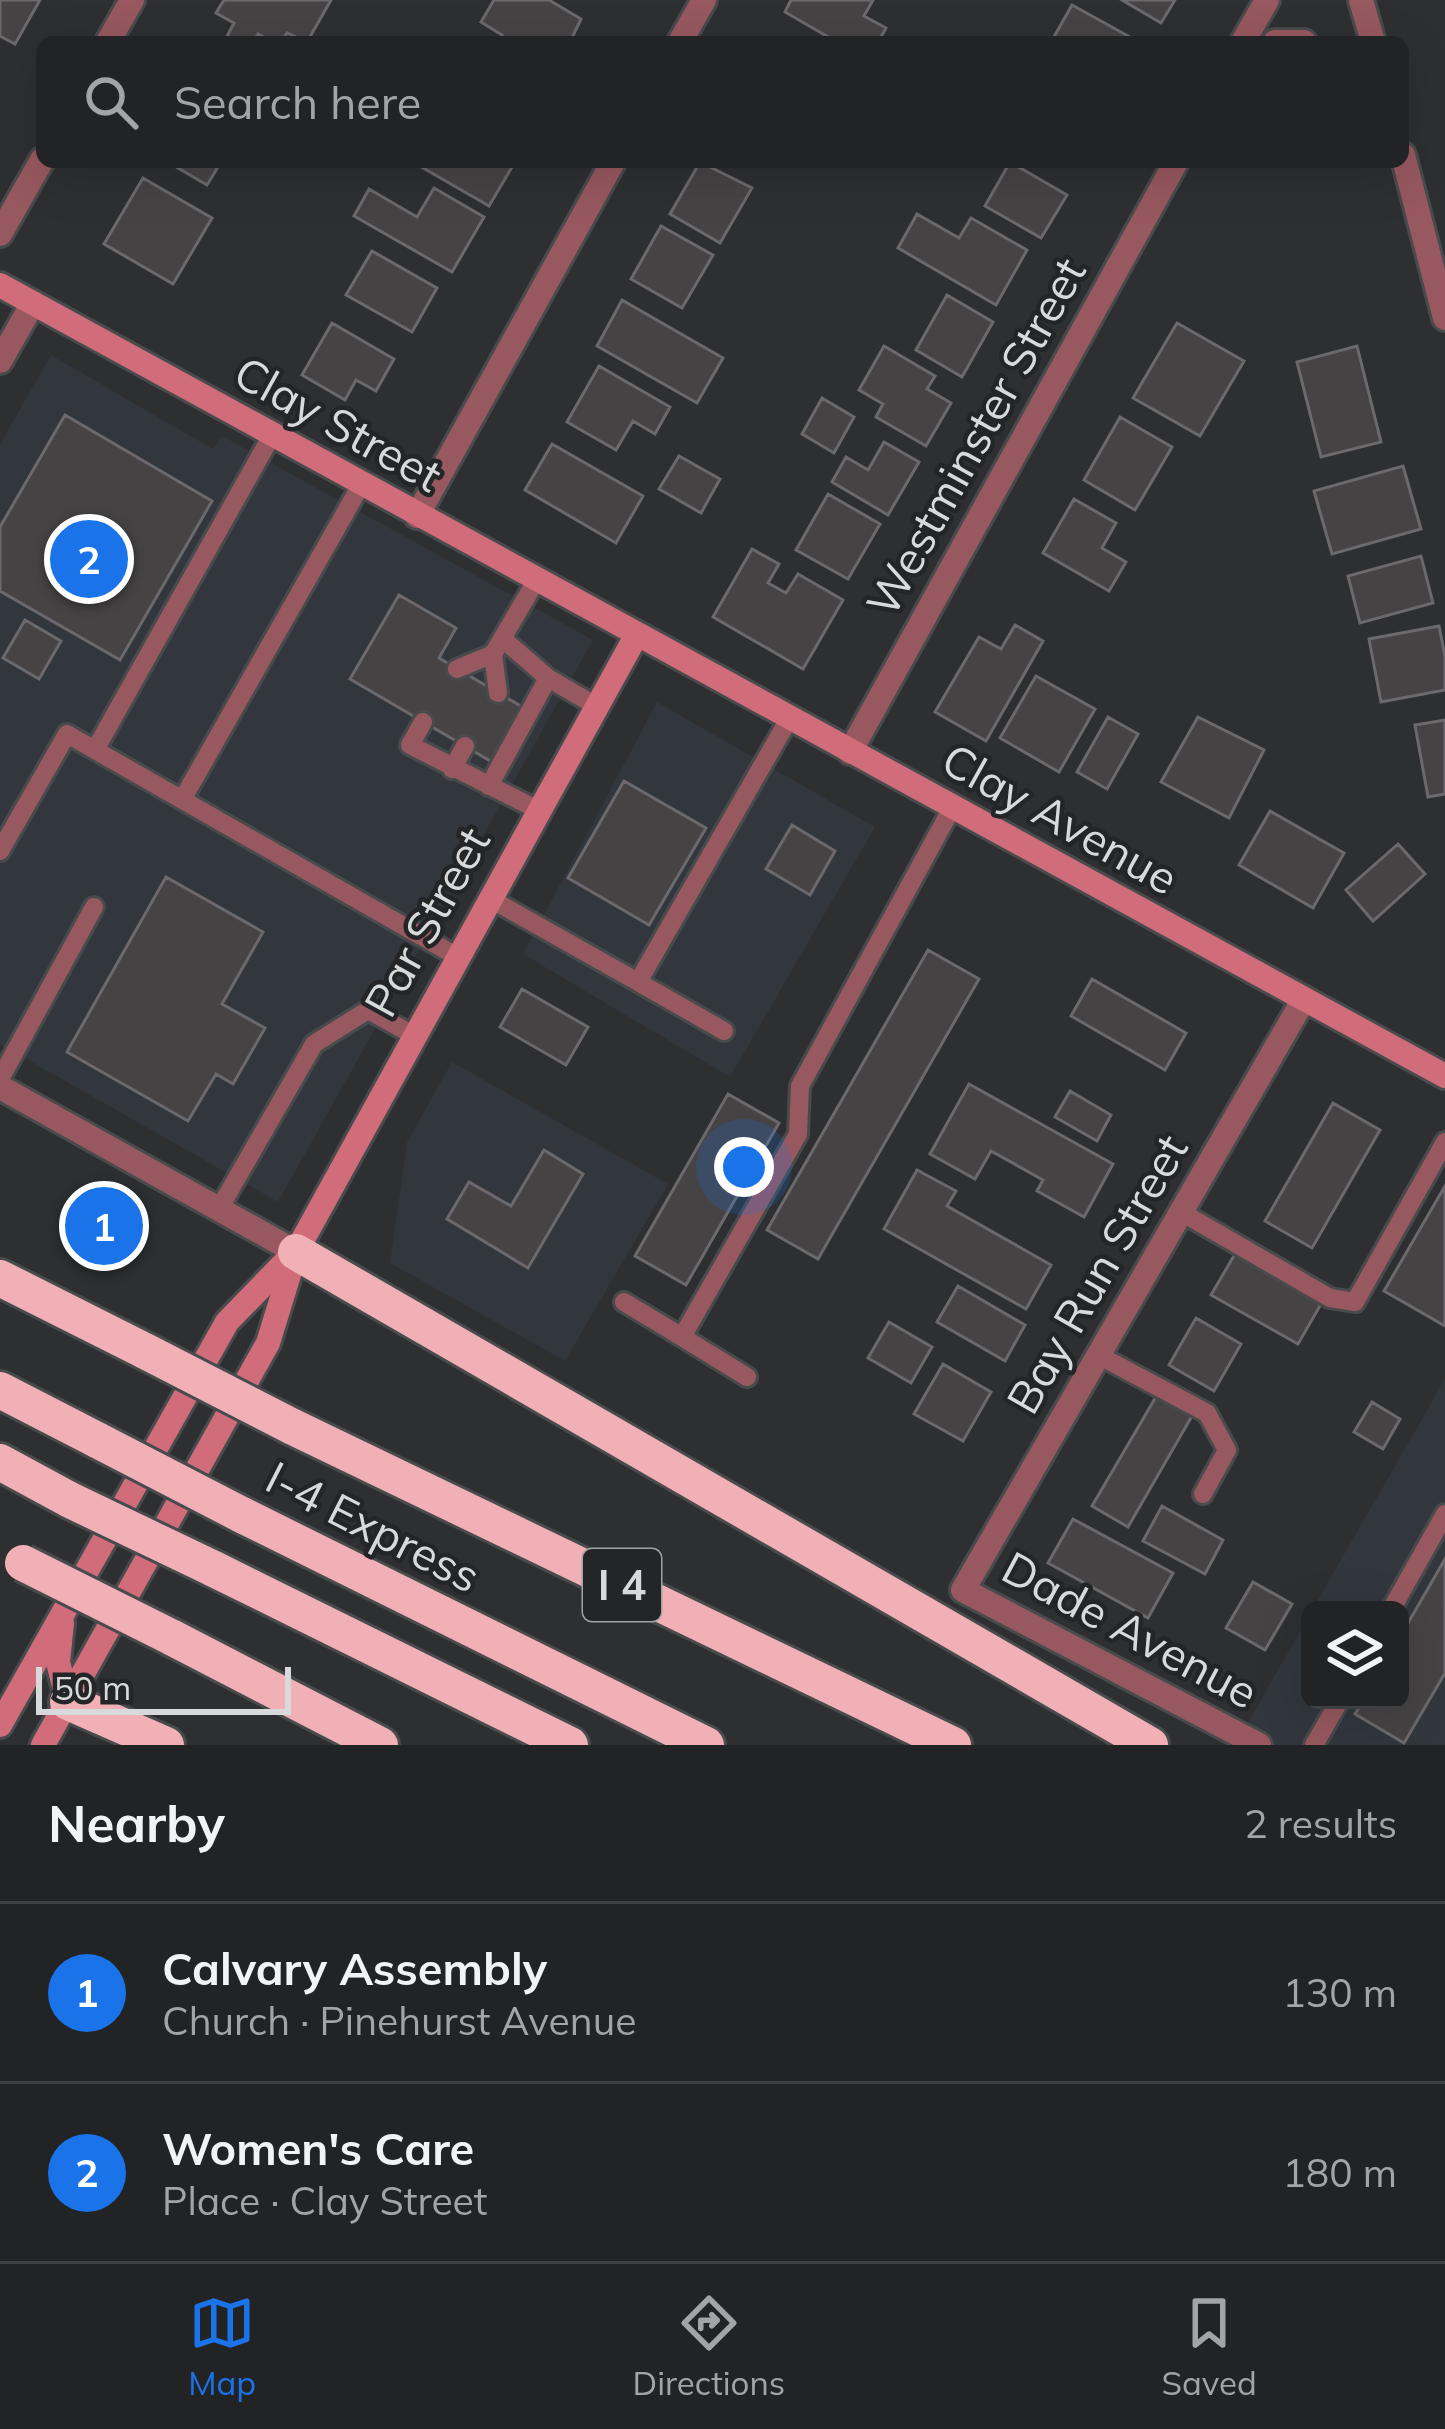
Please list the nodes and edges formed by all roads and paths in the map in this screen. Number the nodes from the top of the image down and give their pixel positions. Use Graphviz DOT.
graph roads {
  1 [pos="132,0"];
  2 [pos="704,0"];
  3 [pos="1267,0"];
  4 [pos="1361,0"];
  5 [pos="111,36"];
  6 [pos="683,36"];
  7 [pos="1246,36"];
  8 [pos="1371,36"];
  9 [pos="37,168"];
  10 [pos="611,168"];
  11 [pos="1173,168"];
  12 [pos="1406,168"];
  13 [pos="0,234"];
  14 [pos="0,284"];
  15 [pos="33,303"];
  16 [pos="1445,318"];
  17 [pos="0,361"];
  18 [pos="272,436"];
  19 [pos="361,485"];
  20 [pos="417,516"];
  21 [pos="536,581"];
  22 [pos="636,636"];
  23 [pos="498,646"];
  24 [pos="457,669"];
  25 [pos="548,678"];
  26 [pos="498,693"];
  27 [pos="596,706"];
  28 [pos="789,719"];
  29 [pos="423,722"];
  30 [pos="465,746"];
  31 [pos="95,750"];
  32 [pos="850,752"];
  33 [pos="452,769"];
  34 [pos="489,786"];
  35 [pos="182,800"];
  36 [pos="952,808"];
  37 [pos="538,810"];
  38 [pos="0,851"];
  39 [pos="489,898"];
  40 [pos="94,907"];
  41 [pos="456,956"];
  42 [pos="638,982"];
  43 [pos="1304,999"];
  44 [pos="724,1031"];
  45 [pos="412,1035"];
  46 [pos="1445,1076"];
  47 [pos="0,1083"];
  48 [pos="1445,1142"];
  49 [pos="218,1209"];
  50 [pos="1181,1212"];
  51 [pos="296,1252"];
  52 [pos="0,1278"];
  53 [pos="624,1302"];
  54 [pos="682,1337"];
  55 [pos="1098,1355"];
  56 [pos="747,1377"];
  57 [pos="0,1390"];
  58 [pos="0,1462"];
  59 [pos="1203,1494"];
  60 [pos="1445,1514"];
  61 [pos="12,1557"];
  62 [pos="963,1590"];
  63 [pos="1396,1601"];
  64 [pos="64,1608"];
  65 [pos="68,1702"];
  66 [pos="1335,1709"];
  67 [pos="0,1725"];
  68 [pos="44,1745"];
  69 [pos="166,1745"];
  70 [pos="380,1745"];
  71 [pos="570,1745"];
  72 [pos="706,1745"];
  73 [pos="953,1745"];
  74 [pos="1150,1745"];
  75 [pos="1259,1745"];
  76 [pos="1314,1745"];
  1 -- 5 [label="street"];
  2 -- 6 [label="street"];
  3 -- 7 [label="street"];
  4 -- 8 [label="street"];
  9 -- 13 [label="street"];
  10 -- 20 [label="street"];
  11 -- 32 [label="street, Westminster Street"];
  12 -- 16 [label="street"];
  14 -- 15 [label="street, Clay Street"];
  15 -- 17 [label="street"];
  15 -- 18 [label="street, Clay Street"];
  18 -- 19 [label="street, Clay Street"];
  18 -- 31 [label="lane"];
  19 -- 20 [label="street, Clay Street"];
  19 -- 35 [label="lane"];
  20 -- 21 [label="street, Clay Street"];
  21 -- 22 [label="street, Clay Street"];
  21 -- 23 [label="lane"];
  22 -- 27 [label="street, Par Street"];
  22 -- 28 [label="street, Clay Avenue"];
  23 -- 24 [label="lane"];
  23 -- 25 [label="lane"];
  23 -- 26 [label="lane"];
  25 -- 27 [label="lane"];
  25 -- 34 [label="lane"];
  27 -- 37 [label="street, Par Street"];
  28 -- 32 [label="street, Clay Avenue"];
  28 -- 42 [label="lane"];
  29 -- 33 [label="lane"];
  30 -- 33 [label="lane"];
  31 -- 35 [label="lane"];
  31 -- 38 [label="lane"];
  32 -- 36 [label="street, Clay Avenue"];
  33 -- 34 [label="lane"];
  34 -- 37 [label="lane"];
  35 -- 41 [label="lane"];
  36 -- 43 [label="street, Clay Avenue"];
  36 -- 54 [label="lane"];
  37 -- 39 [label="street, Par Street"];
  39 -- 41 [label="street, Par Street"];
  39 -- 42 [label="lane"];
  40 -- 47 [label="lane"];
  41 -- 45 [label="street, Par Street"];
  42 -- 44 [label="lane"];
  43 -- 46 [label="street, Clay Avenue"];
  43 -- 50 [label="street, Bay Run Street"];
  45 -- 49 [label="lane"];
  45 -- 51 [label="street, Par Street"];
  47 -- 49 [label="street"];
  48 -- 50 [label="lane"];
  49 -- 51 [label="street"];
  50 -- 55 [label="street, Bay Run Street"];
  51 -- 64 [label="street, Par Street"];
  51 -- 65 [label="street, Par Street"];
  51 -- 74 [label="highway"];
  52 -- 73 [label="highway, I 4, bridge"];
  53 -- 54 [label="lane"];
  54 -- 56 [label="lane"];
  55 -- 59 [label="lane"];
  55 -- 62 [label="street, Bay Run Street"];
  57 -- 72 [label="highway, I-4 Express, bridge"];
  58 -- 71 [label="highway, bridge"];
  60 -- 63 [label="lane"];
  61 -- 70 [label="highway, bridge"];
  62 -- 75 [label="street, Dade Avenue"];
  64 -- 65 [label="street"];
  64 -- 67 [label="street, Par Street"];
  65 -- 68 [label="street, Par Street"];
  65 -- 69 [label="highway"];
  66 -- 76 [label="lane"];
}
